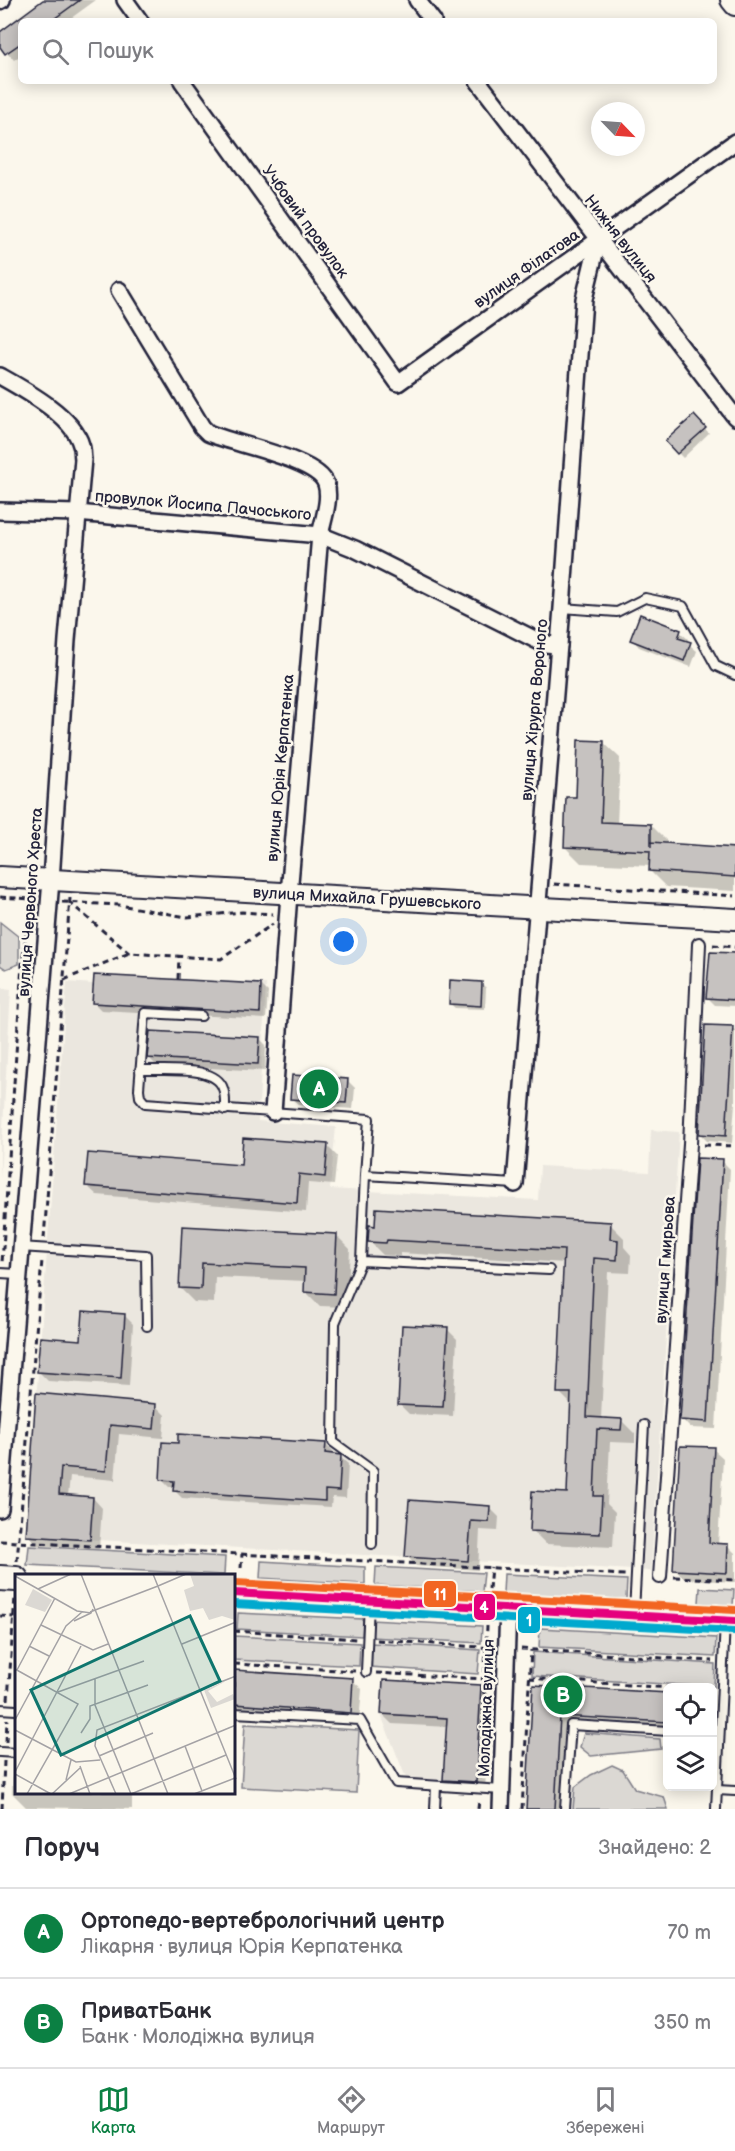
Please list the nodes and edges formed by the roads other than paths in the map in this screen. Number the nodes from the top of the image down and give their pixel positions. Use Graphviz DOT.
graph roads {
  1 [pos="124,0"];
  2 [pos="417,0"];
  3 [pos="731,0"];
  4 [pos="735,5"];
  5 [pos="138,18"];
  6 [pos="431,18"];
  7 [pos="184,84"];
  8 [pos="480,84"];
  9 [pos="735,142"];
  10 [pos="598,241"];
  11 [pos="119,290"];
  12 [pos="0,376"];
  13 [pos="398,383"];
  14 [pos="735,417"];
  15 [pos="0,511"];
  16 [pos="77,513"];
  17 [pos="320,535"];
  18 [pos="562,608"];
  19 [pos="559,645"];
  20 [pos="735,675"];
  21 [pos="0,877"];
  22 [pos="61,881"];
  23 [pos="288,894"];
  24 [pos="537,908"];
  25 [pos="735,919"];
  26 [pos="699,944"];
  27 [pos="201,1016"];
  28 [pos="140,1070"];
  29 [pos="225,1110"];
  30 [pos="273,1112"];
  31 [pos="365,1174"];
  32 [pos="515,1184"];
  33 [pos="20,1247"];
  34 [pos="361,1261"];
  35 [pos="549,1270"];
  36 [pos="1,1273"];
  37 [pos="18,1274"];
  38 [pos="147,1326"];
  39 [pos="644,1425"];
  40 [pos="0,1509"];
  41 [pos="372,1544"];
  42 [pos="660,1577"];
  43 [pos="0,1578"];
  44 [pos="15,1579"];
  45 [pos="236,1593"];
  46 [pos="369,1601"];
  47 [pos="508,1608"];
  48 [pos="634,1614"];
  49 [pos="732,1619"];
  50 [pos="366,1672"];
  51 [pos="236,1713"];
  52 [pos="717,1716"];
  53 [pos="663,1731"];
  54 [pos="436,1786"];
  55 [pos="502,1790"];
  56 [pos="717,1790"];
  57 [pos="717,1791"];
  58 [pos="735,1791"];
  59 [pos="435,1809"];
  60 [pos="501,1809"];
  61 [pos="566,1809"];
  62 [pos="716,1809"];
  1 -- 5 [label="street"];
  2 -- 6 [label="street"];
  3 -- 4 [label="street"];
  7 -- 13 [label="street, Учбовий провулок"];
  8 -- 10 [label="street, Нижня вулиця"];
  9 -- 10 [label="street, вулиця Філатова"];
  10 -- 13 [label="street, вулиця Філатова"];
  10 -- 14 [label="street, Нижня вулиця"];
  10 -- 18 [label="street, вулиця Хірурга Вороного"];
  11 -- 17 [label="street, вулиця Юрія Керпатенка"];
  12 -- 16 [label="street, вулиця Червоного Хреста"];
  15 -- 16 [label="street, провулок Йосипа Пачоського"];
  16 -- 17 [label="street, провулок Йосипа Пачоського"];
  16 -- 22 [label="street, вулиця Червоного Хреста"];
  17 -- 19 [label="street, провулок Йосипа Пачоського"];
  17 -- 23 [label="street, вулиця Юрія Керпатенка"];
  18 -- 19 [label="street, вулиця Хірурга Вороного"];
  18 -- 20 [label="lane"];
  19 -- 24 [label="street, вулиця Хірурга Вороного"];
  21 -- 22 [label="street, вулиця Михайла Грушевського"];
  22 -- 23 [label="street, вулиця Михайла Грушевського"];
  22 -- 33 [label="street, вулиця Червоного Хреста"];
  23 -- 24 [label="street, вулиця Михайла Грушевського"];
  23 -- 30 [label="street, вулиця Юрія Керпатенка"];
  24 -- 25 [label="street, вулиця Михайла Грушевського"];
  24 -- 32 [label="street, вулиця Хірурга Вороного"];
  26 -- 42 [label="street, вулиця Гмирьова"];
  27 -- 28 [label="lane"];
  28 -- 29 [label="lane"];
  28 -- 29 [label="lane"];
  29 -- 30 [label="lane"];
  30 -- 31 [label="lane"];
  31 -- 32 [label="lane"];
  31 -- 34 [label="lane"];
  33 -- 37 [label="street, вулиця Червоного Хреста"];
  33 -- 38 [label="lane"];
  34 -- 35 [label="lane"];
  34 -- 41 [label="lane"];
  36 -- 37 [label="lane"];
  37 -- 40 [label="street, вулиця Червоного Хреста"];
  39 -- 48 [label="lane"];
  43 -- 44 [label="main road"];
  45 -- 46 [label="main road"];
  46 -- 47 [label="main road"];
  46 -- 50 [label="lane"];
  47 -- 48 [label="main road"];
  47 -- 55 [label="street, Молодіжна вулиця"];
  48 -- 49 [label="main road"];
  49 -- 52 [label="lane"];
  51 -- 54 [label="lane"];
  53 -- 61 [label="lane"];
  54 -- 55 [label="lane"];
  54 -- 59 [label="lane"];
  55 -- 60 [label="street, Молодіжна вулиця"];
  56 -- 58 [label="lane"];
  57 -- 62 [label="lane"];
}
